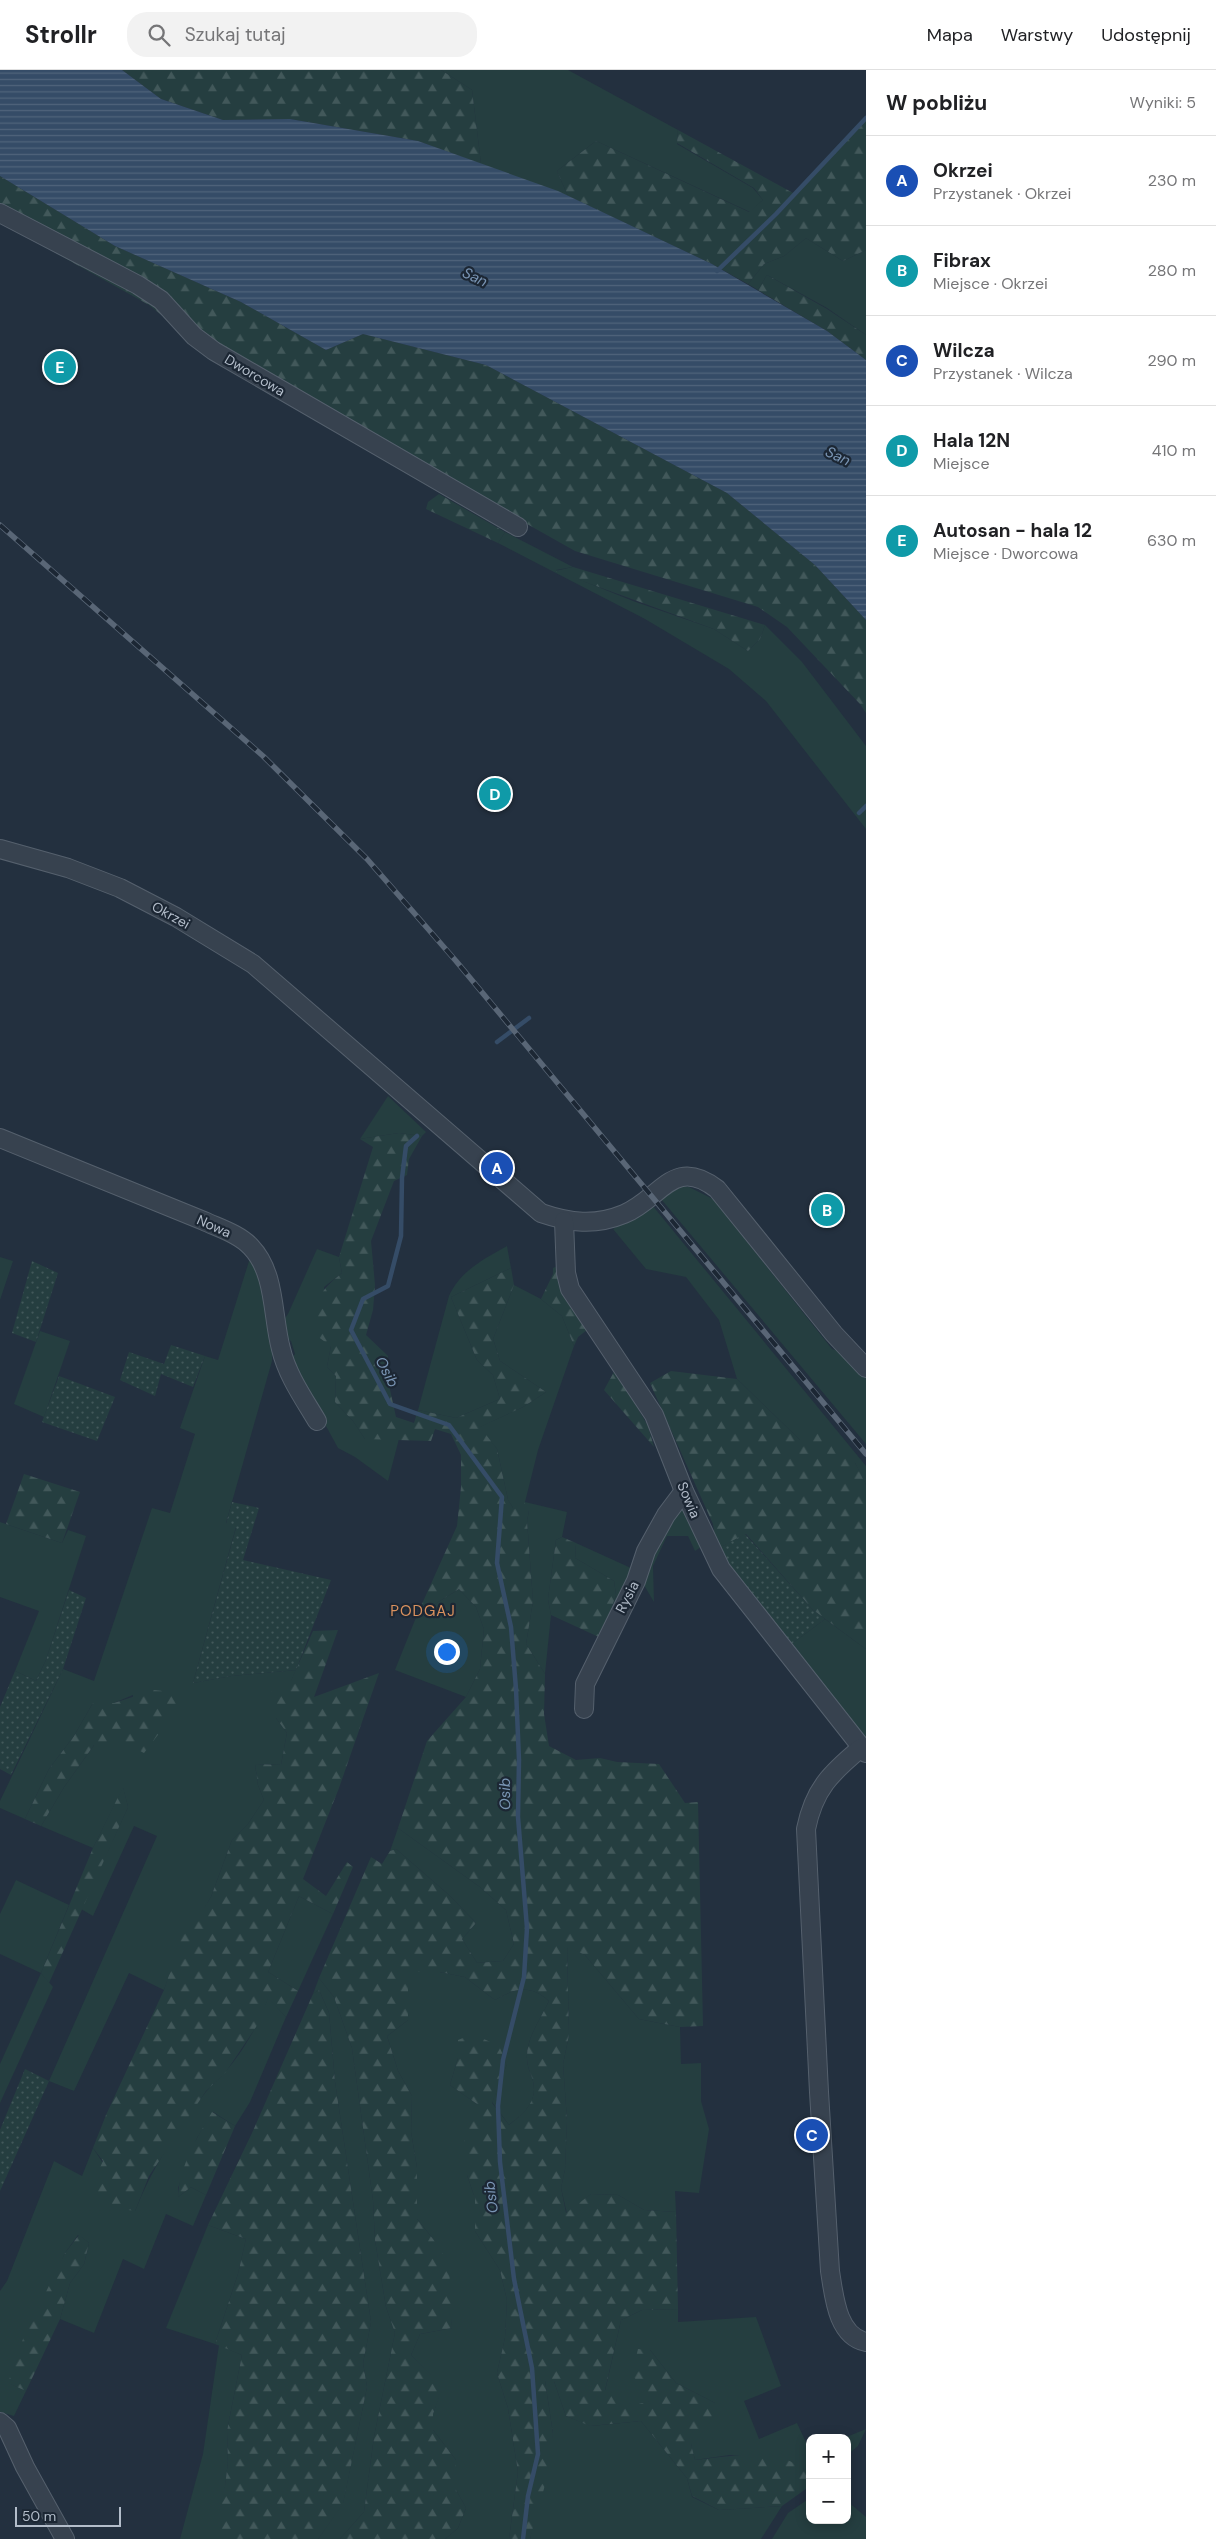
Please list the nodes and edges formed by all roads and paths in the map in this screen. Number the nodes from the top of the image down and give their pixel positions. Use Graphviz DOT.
graph roads {
  1 [pos="0,213"];
  2 [pos="518,527"];
  3 [pos="0,850"];
  4 [pos="0,1138"];
  5 [pos="564,1221"];
  6 [pos="866,1368"];
  7 [pos="317,1421"];
  8 [pos="684,1490"];
  9 [pos="584,1709"];
  10 [pos="864,1750"];
  11 [pos="866,2342"];
  12 [pos="0,2422"];
  13 [pos="65,2539"];
  1 -- 2 [label="street, Dworcowa"];
  3 -- 5 [label="street, Okrzei"];
  4 -- 7 [label="street, Nowa"];
  5 -- 6 [label="street, Okrzei"];
  5 -- 8 [label="street, Sowia"];
  8 -- 9 [label="street, Rysia"];
  8 -- 10 [label="street, Sowia"];
  10 -- 11 [label="street"];
  12 -- 13 [label="street"];
}
